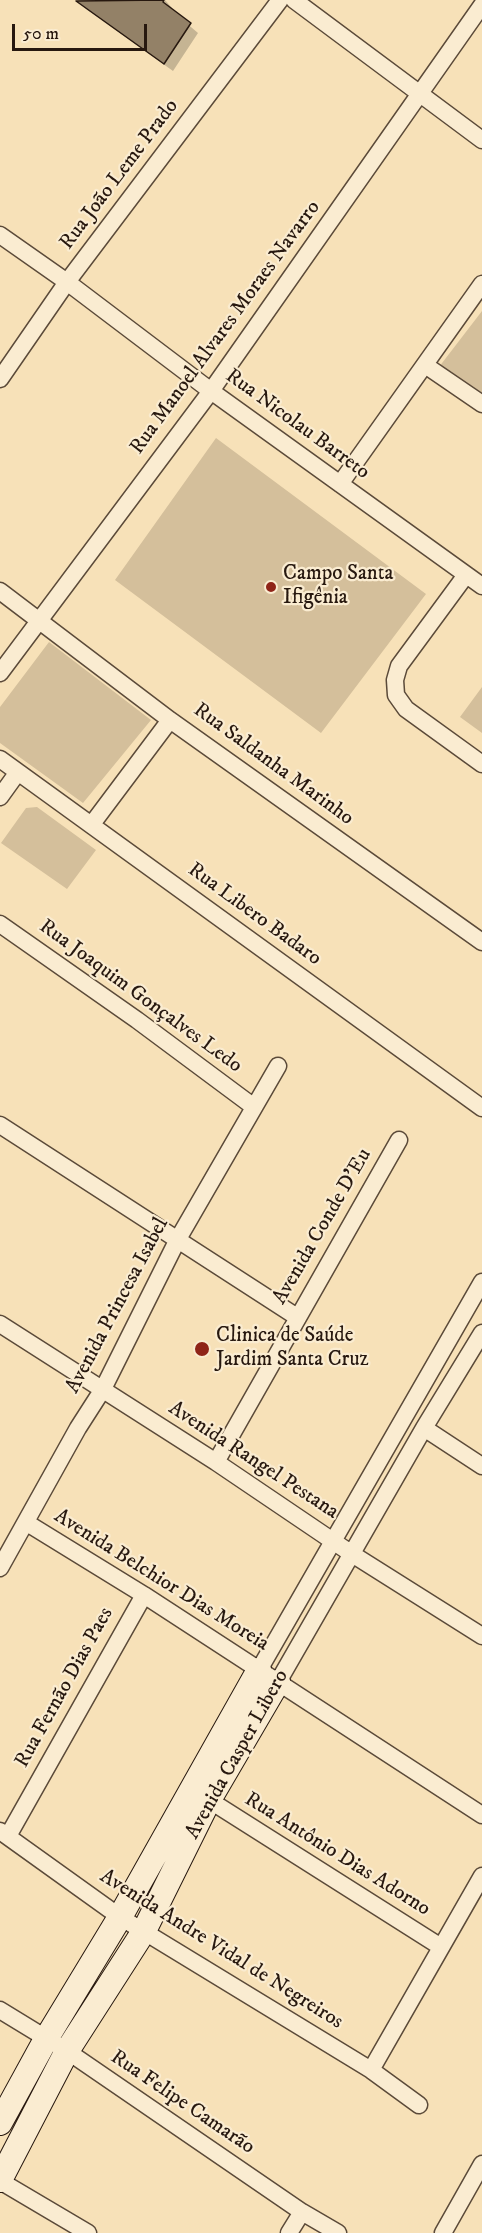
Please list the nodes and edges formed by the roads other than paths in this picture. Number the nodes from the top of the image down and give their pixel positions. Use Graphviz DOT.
graph roads {
  1 [pos="280,0"];
  2 [pos="294,0"];
  3 [pos="482,5"];
  4 [pos="420,92"];
  5 [pos="482,140"];
  6 [pos="0,235"];
  7 [pos="67,282"];
  8 [pos="482,284"];
  9 [pos="425,365"];
  10 [pos="0,379"];
  11 [pos="211,391"];
  12 [pos="482,404"];
  13 [pos="340,484"];
  14 [pos="466,575"];
  15 [pos="482,586"];
  16 [pos="0,591"];
  17 [pos="41,620"];
  18 [pos="0,673"];
  19 [pos="170,720"];
  20 [pos="0,759"];
  21 [pos="482,764"];
  22 [pos="18,772"];
  23 [pos="0,797"];
  24 [pos="92,824"];
  25 [pos="0,924"];
  26 [pos="482,942"];
  27 [pos="278,1066"];
  28 [pos="254,1107"];
  29 [pos="482,1108"];
  30 [pos="0,1125"];
  31 [pos="399,1140"];
  32 [pos="178,1239"];
  33 [pos="482,1282"];
  34 [pos="476,1304"];
  35 [pos="297,1317"];
  36 [pos="0,1324"];
  37 [pos="482,1333"];
  38 [pos="103,1389"];
  39 [pos="424,1428"];
  40 [pos="216,1462"];
  41 [pos="482,1466"];
  42 [pos="27,1523"];
  43 [pos="334,1542"];
  44 [pos="352,1554"];
  45 [pos="0,1568"];
  46 [pos="144,1594"];
  47 [pos="482,1636"];
  48 [pos="269,1676"];
  49 [pos="209,1800"];
  50 [pos="482,1815"];
  51 [pos="4,1833"];
  52 [pos="482,1876"];
  53 [pos="120,1917"];
  54 [pos="144,1931"];
  55 [pos="441,1947"];
  56 [pos="0,2010"];
  57 [pos="46,2039"];
  58 [pos="67,2051"];
  59 [pos="371,2070"];
  60 [pos="419,2105"];
  61 [pos="0,2123"];
  62 [pos="482,2164"];
  63 [pos="0,2180"];
  64 [pos="302,2212"];
  65 [pos="88,2233"];
  66 [pos="289,2233"];
  67 [pos="338,2233"];
  68 [pos="443,2233"];
  1 -- 7 [label="street, Rua João Leme Prado"];
  2 -- 4 [label="street"];
  3 -- 4 [label="street, Rua Manoel Alvares Moraes Navarro"];
  4 -- 5 [label="street"];
  4 -- 11 [label="street, Rua Manoel Alvares Moraes Navarro"];
  6 -- 7 [label="street, Rua Nicolau Barreto"];
  7 -- 10 [label="street, Rua João Leme Prado"];
  7 -- 11 [label="street, Rua Nicolau Barreto"];
  8 -- 9 [label="street"];
  9 -- 12 [label="street"];
  9 -- 13 [label="street"];
  11 -- 13 [label="street, Rua Nicolau Barreto"];
  11 -- 17 [label="street, Rua Manoel Alvares Moraes Navarro"];
  13 -- 14 [label="street, Rua Nicolau Barreto"];
  14 -- 15 [label="street, Rua Nicolau Barreto"];
  14 -- 21 [label="street"];
  16 -- 17 [label="street, Rua Saldanha Marinho"];
  17 -- 18 [label="street, Rua Manoel Alvares Moraes Navarro"];
  17 -- 19 [label="street, Rua Saldanha Marinho"];
  19 -- 24 [label="street"];
  19 -- 26 [label="street, Rua Saldanha Marinho"];
  20 -- 22 [label="street, Rua Libero Badaro"];
  22 -- 23 [label="street"];
  22 -- 24 [label="street, Rua Libero Badaro"];
  24 -- 29 [label="street, Rua Libero Badaro"];
  25 -- 28 [label="street, Rua Joaquim Gonçalves Ledo"];
  27 -- 28 [label="street, Avenida Princesa Isabel"];
  28 -- 32 [label="street, Avenida Princesa Isabel"];
  30 -- 32 [label="street"];
  31 -- 35 [label="street, Avenida Conde D'Eu"];
  32 -- 35 [label="street"];
  32 -- 38 [label="street, Avenida Princesa Isabel"];
  33 -- 34 [label="street, Avenida Casper Libero"];
  34 -- 43 [label="street, Avenida Casper Libero"];
  35 -- 40 [label="street, Avenida Conde D'Eu"];
  36 -- 38 [label="street, Avenida Rangel Pestana"];
  37 -- 39 [label="street, Avenida Casper Libero"];
  38 -- 40 [label="street, Avenida Rangel Pestana"];
  38 -- 42 [label="street, Avenida Princesa Isabel"];
  39 -- 41 [label="street"];
  39 -- 44 [label="street, Avenida Casper Libero"];
  40 -- 43 [label="street, Avenida Rangel Pestana"];
  42 -- 45 [label="street, Avenida Princesa Isabel"];
  42 -- 46 [label="street, Avenida Belchior Dias Moreia"];
  43 -- 44 [label="street, Avenida Rangel Pestana"];
  43 -- 48 [label="street, Avenida Casper Libero"];
  44 -- 47 [label="street, Avenida Rangel Pestana"];
  44 -- 48 [label="street, Avenida Casper Libero"];
  46 -- 48 [label="street, Avenida Belchior Dias Moreia"];
  46 -- 51 [label="street, Rua Fernão Dias Paes"];
  48 -- 49 [label="street, Avenida Casper Libero"];
  48 -- 50 [label="street, Avenida Belchior Dias Moreia"];
  48 -- 53 [label="street, Avenida Casper Libero"];
  49 -- 54 [label="street, Avenida Casper Libero"];
  49 -- 55 [label="street, Rua Antônio Dias Adorno"];
  51 -- 53 [label="street, Avenida Andre Vidal de Negreiros"];
  52 -- 55 [label="street"];
  53 -- 54 [label="street, Avenida Andre Vidal de Negreiros"];
  53 -- 57 [label="street, Avenida Casper Libero"];
  54 -- 58 [label="street, Avenida Casper Libero"];
  54 -- 59 [label="street, Avenida Andre Vidal de Negreiros"];
  55 -- 59 [label="street"];
  56 -- 57 [label="street, Rua Felipe Camarão"];
  57 -- 58 [label="street, Rua Felipe Camarão"];
  57 -- 61 [label="street, Avenida Casper Libero"];
  58 -- 63 [label="street, Avenida Casper Libero"];
  58 -- 64 [label="street, Rua Felipe Camarão"];
  59 -- 60 [label="street, Avenida Andre Vidal de Negreiros"];
  62 -- 68 [label="street"];
  63 -- 65 [label="street"];
  64 -- 66 [label="street"];
  64 -- 67 [label="street, Rua Felipe Camarão"];
}
